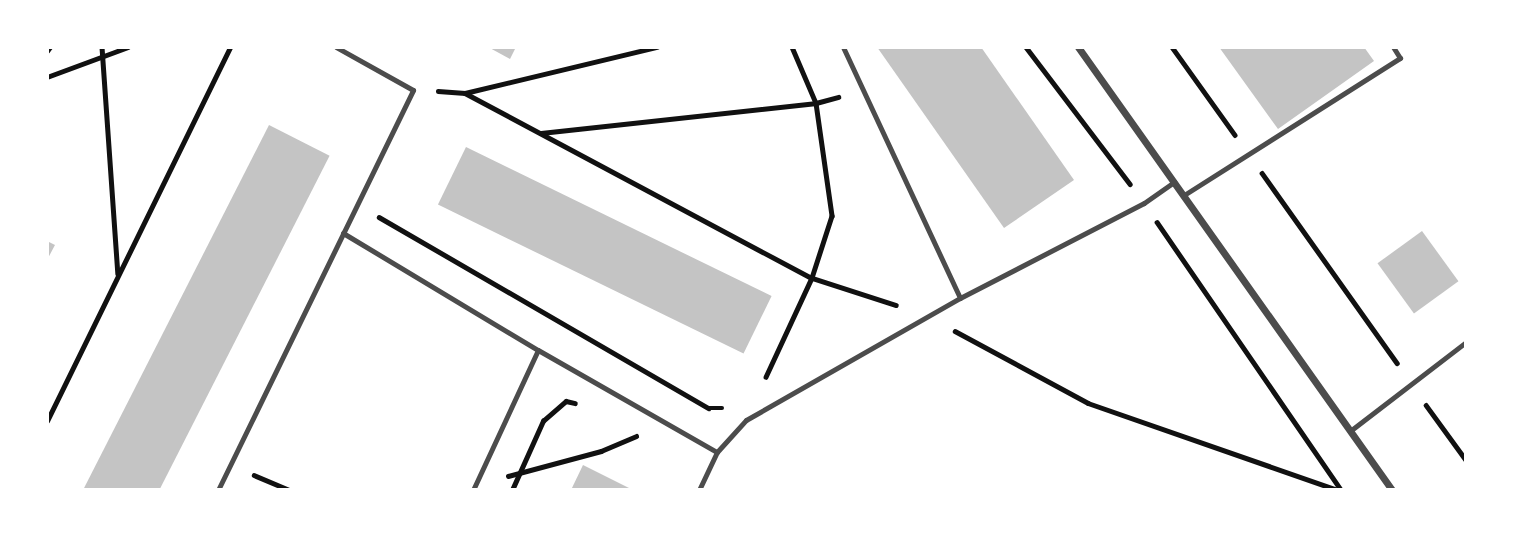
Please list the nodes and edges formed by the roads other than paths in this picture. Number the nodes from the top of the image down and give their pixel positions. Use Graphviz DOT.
graph roads {
  1 [pos="335,47"];
  2 [pos="843,47"];
  3 [pos="1079,47"];
  4 [pos="1393,47"];
  5 [pos="1174,182"];
  6 [pos="1184,195"];
  7 [pos="343,233"];
  8 [pos="960,298"];
  9 [pos="1466,342"];
  10 [pos="538,350"];
  11 [pos="1350,430"];
  12 [pos="718,452"];
  13 [pos="475,487"];
  14 [pos="218,490"];
  15 [pos="699,490"];
  16 [pos="1392,490"];
  1 -- 7 [label="lane"];
  2 -- 8 [label="lane"];
  3 -- 5 [label="street"];
  4 -- 6 [label="lane"];
  5 -- 6 [label="street"];
  5 -- 8 [label="lane"];
  6 -- 11 [label="street"];
  7 -- 10 [label="lane"];
  7 -- 14 [label="lane"];
  8 -- 12 [label="lane"];
  9 -- 11 [label="lane"];
  10 -- 12 [label="lane"];
  10 -- 13 [label="lane"];
  11 -- 16 [label="street"];
  12 -- 15 [label="lane"];
}
